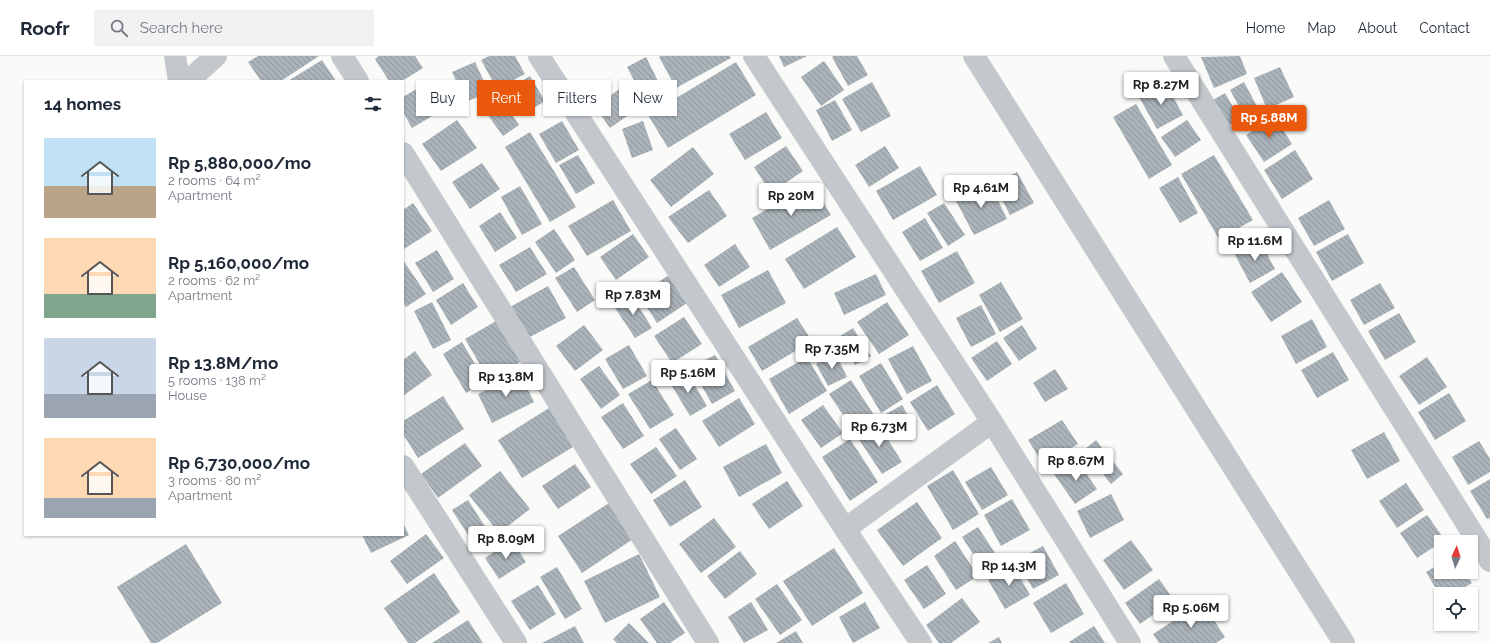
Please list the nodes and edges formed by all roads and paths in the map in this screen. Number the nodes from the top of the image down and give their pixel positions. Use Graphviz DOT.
graph roads {
  1 [pos="175,56"];
  2 [pos="216,56"];
  3 [pos="342,56"];
  4 [pos="539,56"];
  5 [pos="754,56"];
  6 [pos="974,56"];
  7 [pos="1174,56"];
  8 [pos="179,80"];
  9 [pos="189,80"];
  10 [pos="357,80"];
  11 [pos="404,156"];
  12 [pos="992,422"];
  13 [pos="404,468"];
  14 [pos="845,529"];
  15 [pos="1490,561"];
  16 [pos="516,643"];
  17 [pos="708,643"];
  18 [pos="921,643"];
  19 [pos="1130,643"];
  20 [pos="1344,643"];
  1 -- 8 [label="street"];
  2 -- 9 [label="street"];
  3 -- 10 [label="street"];
  4 -- 14 [label="street"];
  5 -- 12 [label="street"];
  6 -- 20 [label="street"];
  7 -- 15 [label="street"];
  11 -- 17 [label="street"];
  12 -- 14 [label="street"];
  12 -- 19 [label="street"];
  13 -- 16 [label="street"];
  14 -- 18 [label="street"];
}
